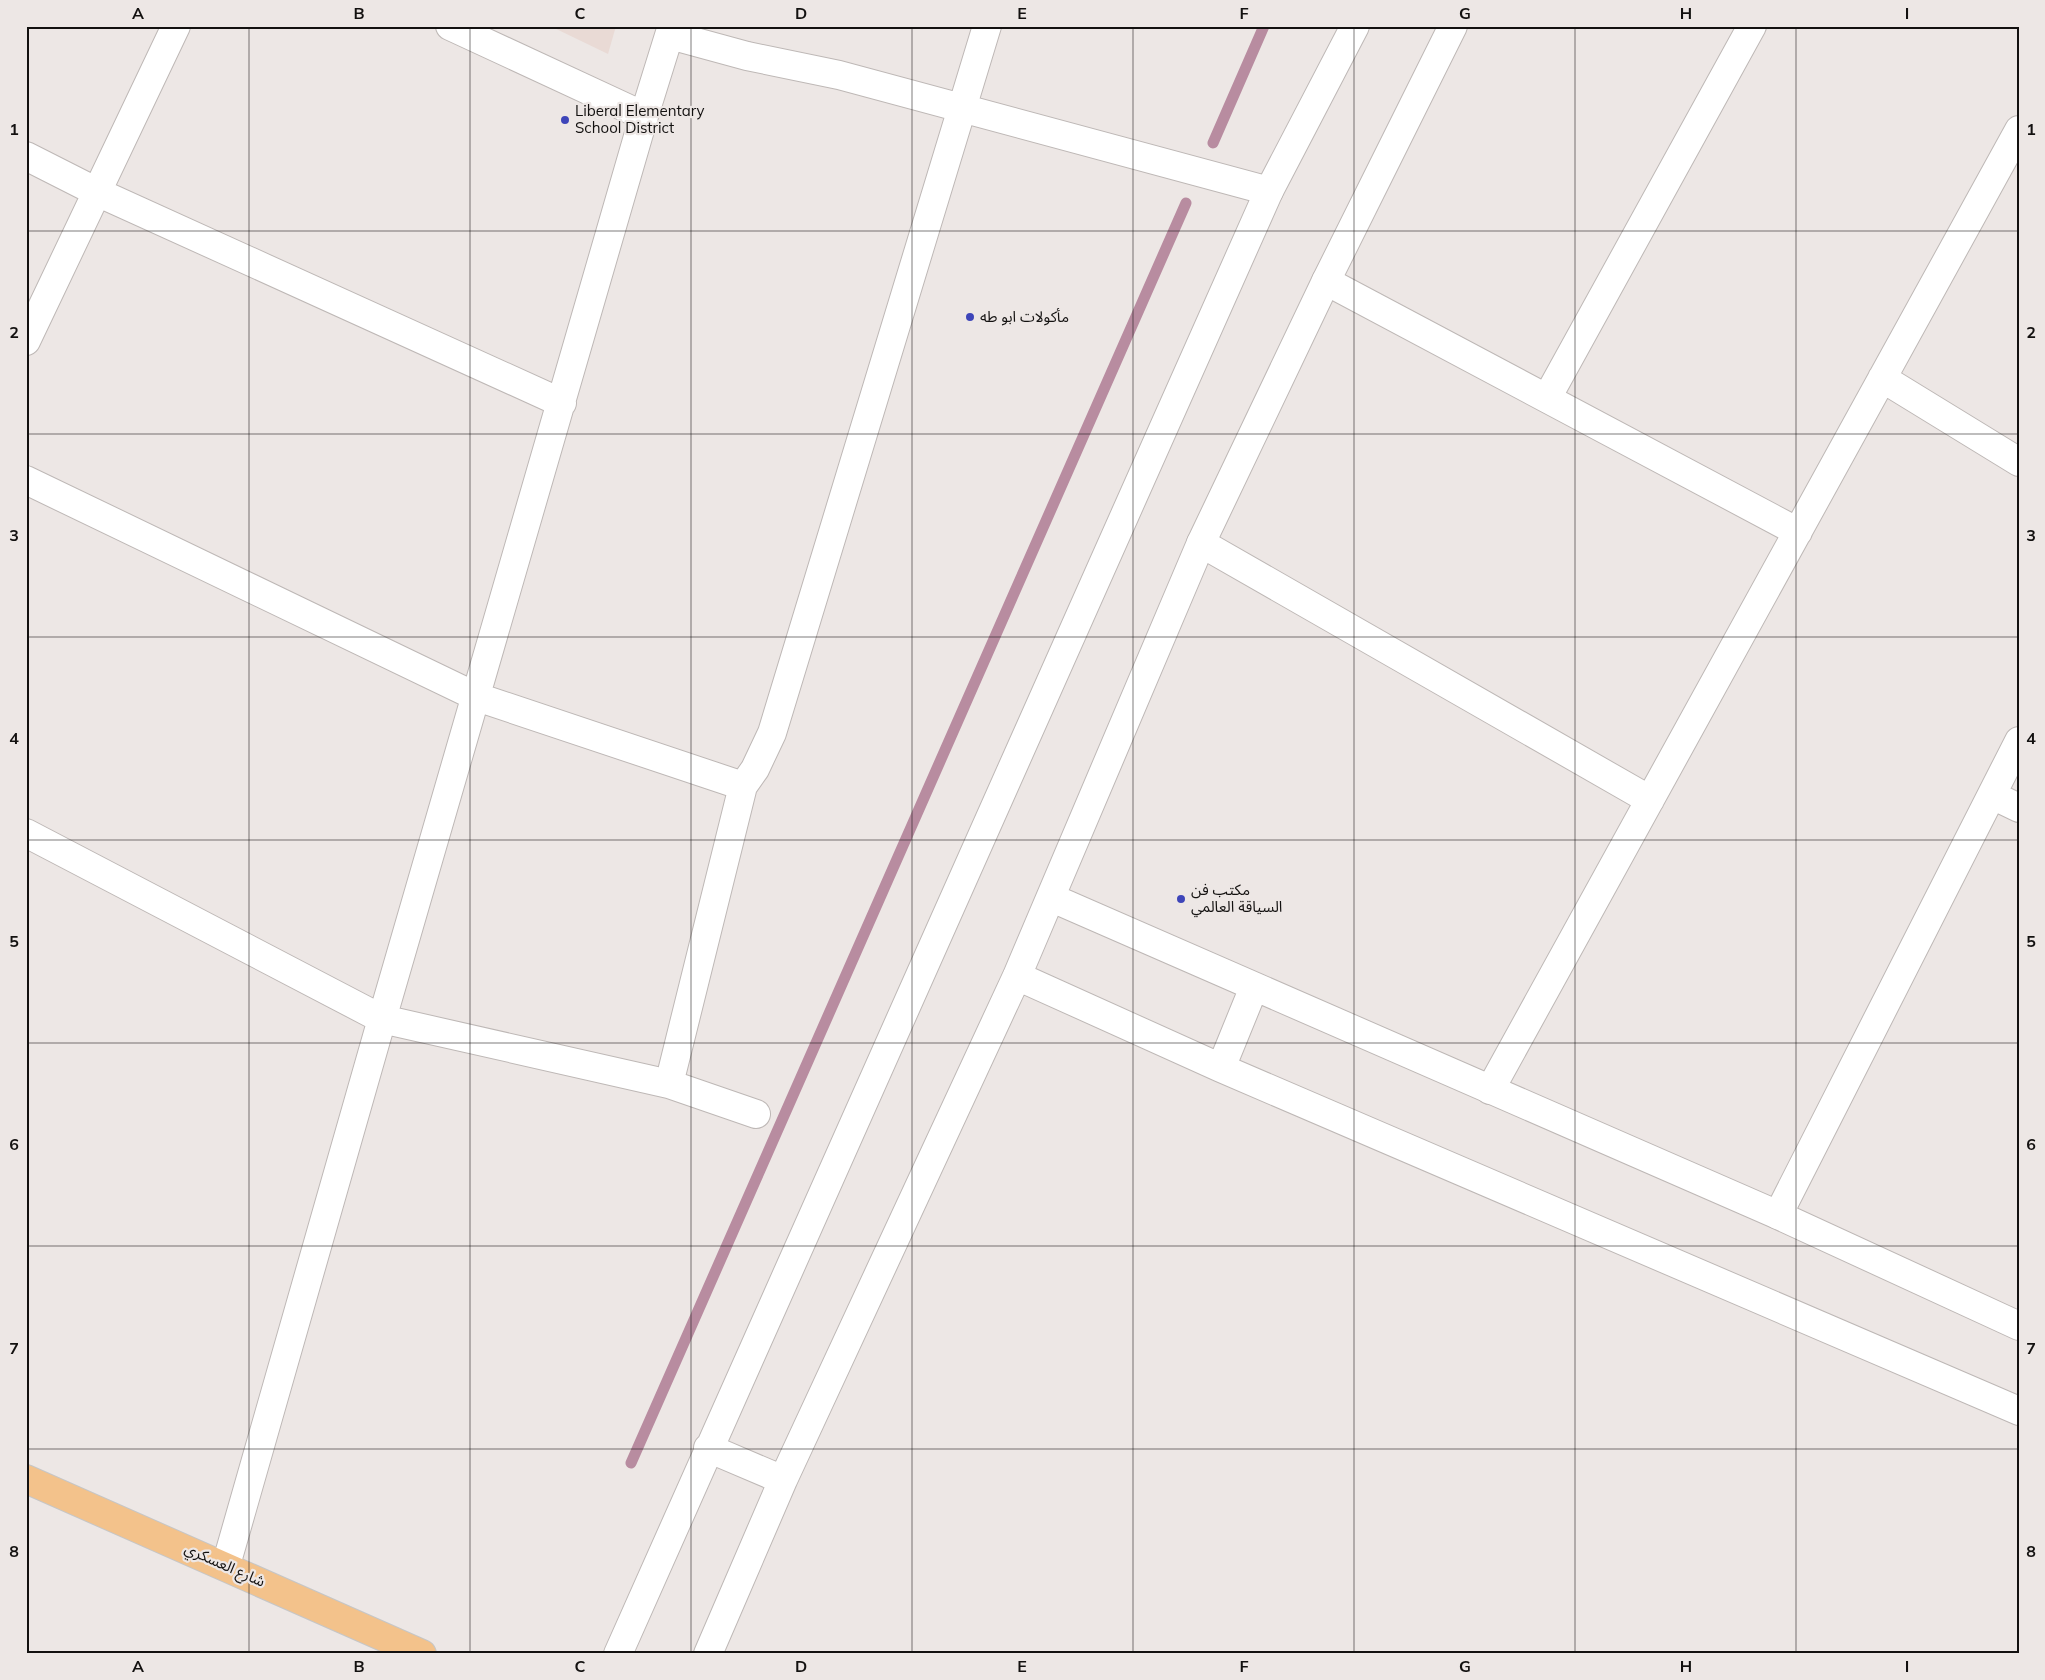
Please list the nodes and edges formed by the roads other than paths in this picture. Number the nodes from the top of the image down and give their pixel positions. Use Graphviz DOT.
graph roads {
  1 [pos="176,26"];
  2 [pos="450,26"];
  3 [pos="986,26"];
  4 [pos="1355,26"];
  5 [pos="1453,26"];
  6 [pos="1752,26"];
  7 [pos="671,31"];
  8 [pos="961,108"];
  9 [pos="644,116"];
  10 [pos="2019,130"];
  11 [pos="26,156"];
  12 [pos="1268,191"];
  13 [pos="97,192"];
  14 [pos="1326,282"];
  15 [pos="26,341"];
  16 [pos="1882,378"];
  17 [pos="1547,398"];
  18 [pos="562,403"];
  19 [pos="2019,462"];
  20 [pos="26,480"];
  21 [pos="1798,532"];
  22 [pos="1201,543"];
  23 [pos="477,697"];
  24 [pos="2019,741"];
  25 [pos="743,786"];
  26 [pos="1992,794"];
  27 [pos="1650,800"];
  28 [pos="2019,808"];
  29 [pos="26,833"];
  30 [pos="1052,898"];
  31 [pos="1017,976"];
  32 [pos="1254,987"];
  33 [pos="382,1019"];
  34 [pos="1221,1068"];
  35 [pos="669,1084"];
  36 [pos="1490,1090"];
  37 [pos="756,1114"];
  38 [pos="1778,1215"];
  39 [pos="2019,1326"];
  40 [pos="2019,1411"];
  41 [pos="708,1448"];
  42 [pos="26,1479"];
  43 [pos="783,1480"];
  44 [pos="226,1565"];
  45 [pos="422,1654"];
  46 [pos="618,1654"];
  47 [pos="708,1654"];
  1 -- 13 [label="street"];
  2 -- 9 [label="street"];
  3 -- 8 [label="street"];
  4 -- 12 [label="street"];
  5 -- 14 [label="street"];
  6 -- 17 [label="street"];
  7 -- 8 [label="street"];
  7 -- 9 [label="street"];
  8 -- 12 [label="street"];
  8 -- 25 [label="street"];
  9 -- 18 [label="street"];
  10 -- 16 [label="street"];
  11 -- 13 [label="street"];
  12 -- 41 [label="street"];
  13 -- 15 [label="street"];
  13 -- 18 [label="street"];
  14 -- 17 [label="street"];
  14 -- 22 [label="street"];
  16 -- 19 [label="street"];
  16 -- 21 [label="street"];
  17 -- 21 [label="street"];
  18 -- 23 [label="street"];
  20 -- 23 [label="street"];
  21 -- 27 [label="street"];
  22 -- 27 [label="street"];
  22 -- 30 [label="street"];
  23 -- 25 [label="street"];
  23 -- 33 [label="street"];
  24 -- 26 [label="street"];
  25 -- 35 [label="street"];
  26 -- 28 [label="street"];
  26 -- 38 [label="street"];
  27 -- 36 [label="street"];
  29 -- 33 [label="street"];
  30 -- 31 [label="street"];
  30 -- 32 [label="street"];
  31 -- 34 [label="street"];
  31 -- 43 [label="street"];
  32 -- 34 [label="street"];
  32 -- 36 [label="street"];
  33 -- 35 [label="street"];
  33 -- 44 [label="street"];
  34 -- 40 [label="street"];
  35 -- 37 [label="street"];
  36 -- 38 [label="street"];
  38 -- 39 [label="street"];
  41 -- 43 [label="street"];
  41 -- 46 [label="street"];
  42 -- 44 [label="main road, شارع العسكري"];
  43 -- 47 [label="street"];
  44 -- 45 [label="main road, شارع العسكري"];
}
